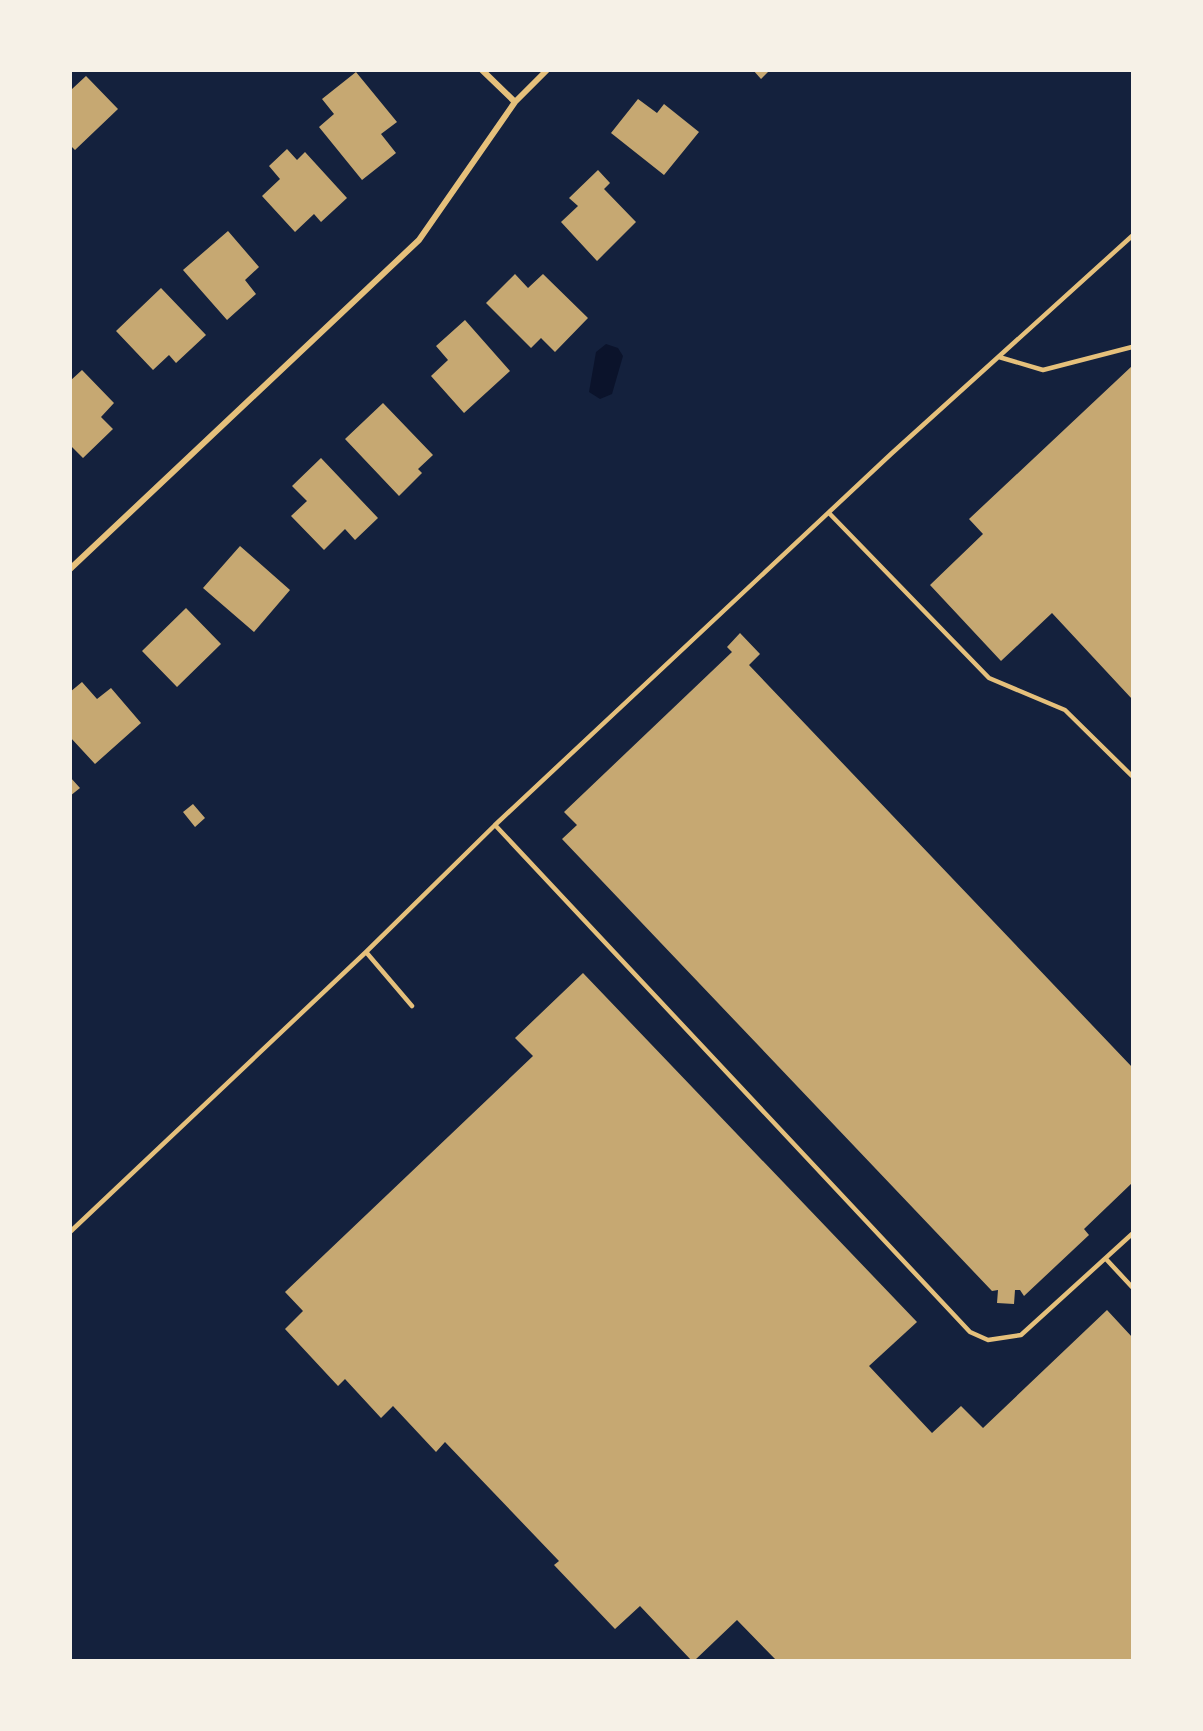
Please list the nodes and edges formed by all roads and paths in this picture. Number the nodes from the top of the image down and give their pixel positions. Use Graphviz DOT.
graph roads {
  1 [pos="482,70"];
  2 [pos="547,70"];
  3 [pos="515,102"];
  4 [pos="1132,236"];
  5 [pos="1132,347"];
  6 [pos="999,357"];
  7 [pos="829,513"];
  8 [pos="70,569"];
  9 [pos="1132,776"];
  10 [pos="495,825"];
  11 [pos="366,952"];
  12 [pos="412,1005"];
  13 [pos="70,1232"];
  14 [pos="1132,1234"];
  15 [pos="1106,1260"];
  16 [pos="1132,1287"];
  1 -- 3 [label="street"];
  2 -- 3 [label="street"];
  3 -- 8 [label="street"];
  4 -- 6 [label="lane"];
  5 -- 6 [label="lane"];
  6 -- 7 [label="lane"];
  7 -- 9 [label="lane"];
  7 -- 10 [label="lane"];
  10 -- 11 [label="lane"];
  10 -- 15 [label="lane"];
  11 -- 12 [label="lane"];
  11 -- 13 [label="lane"];
  14 -- 15 [label="lane"];
  15 -- 16 [label="lane"];
}
